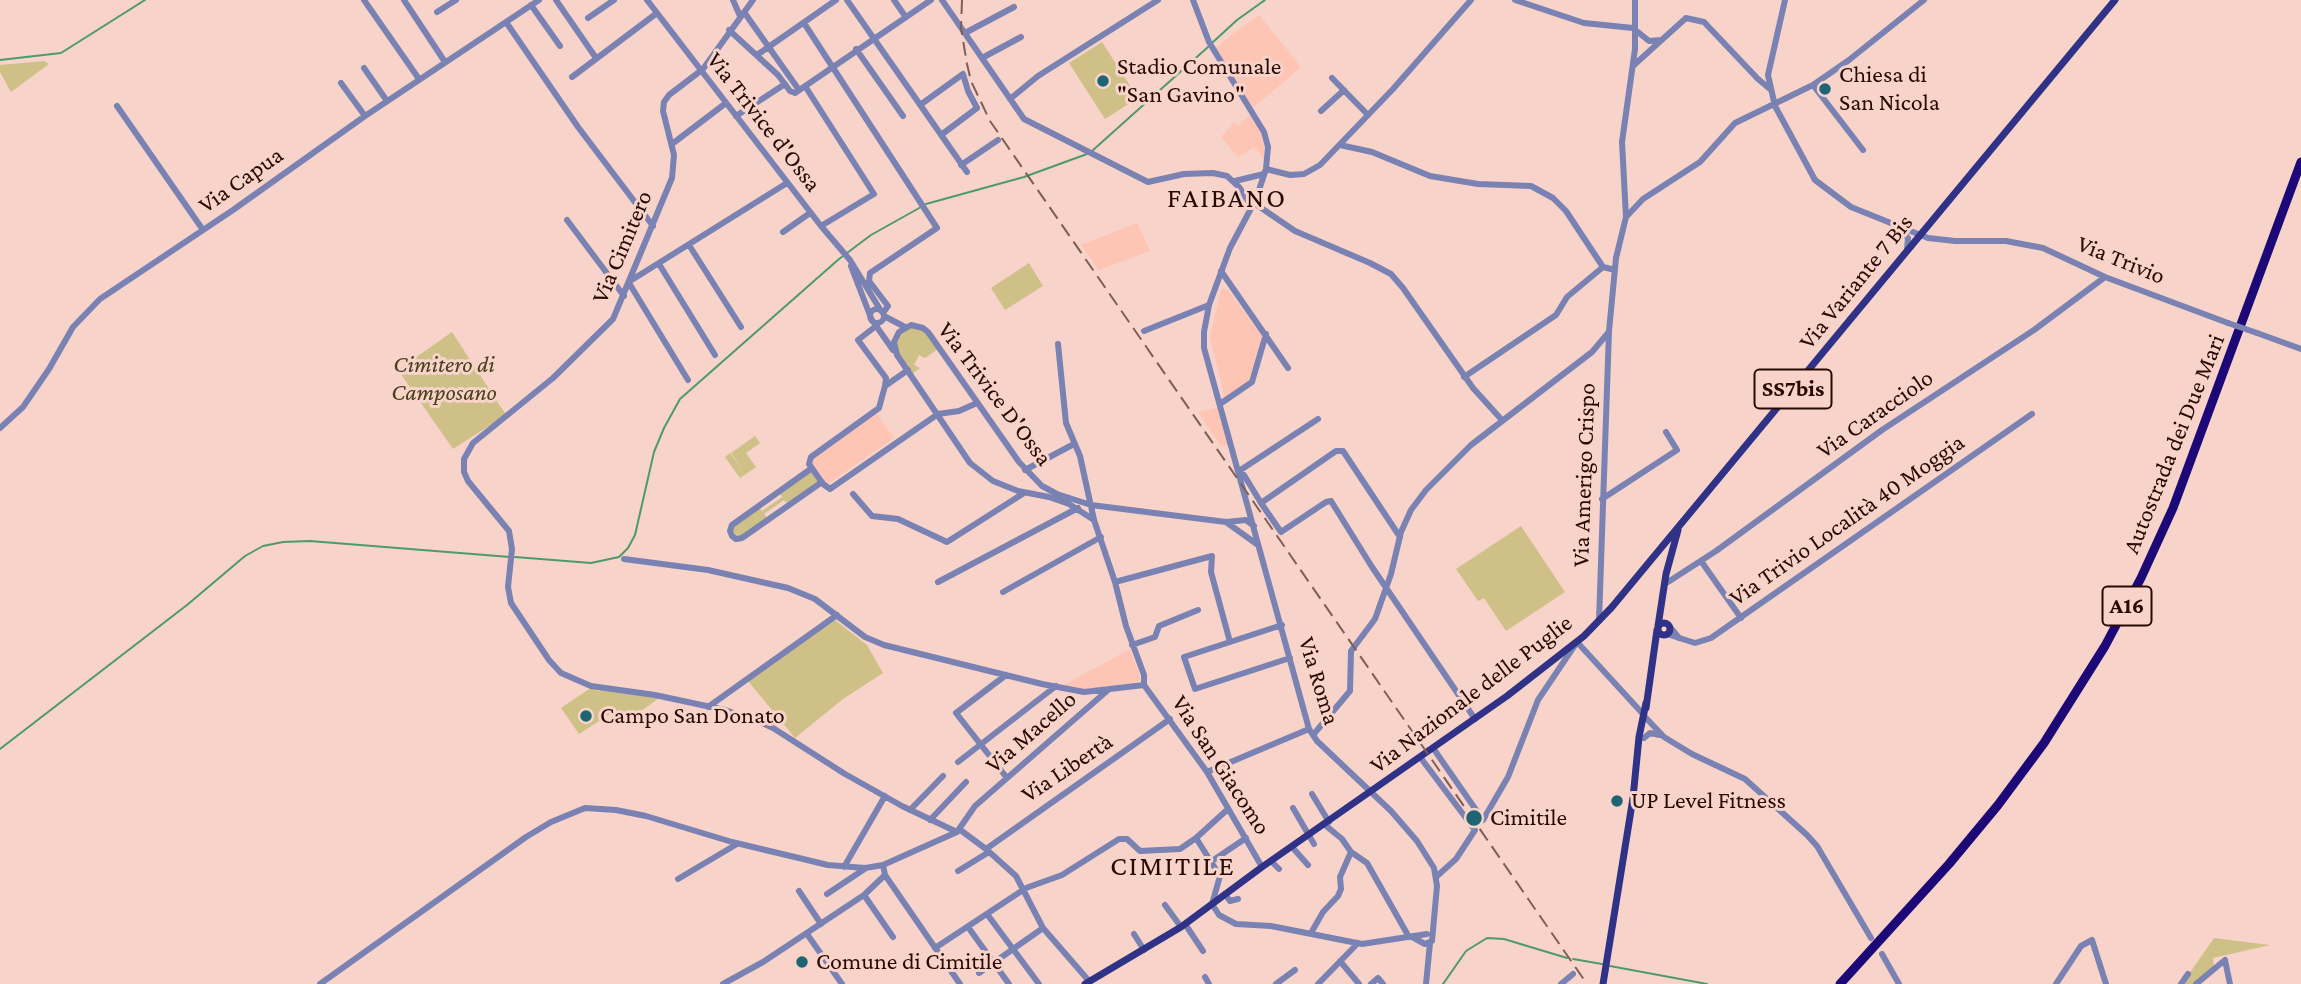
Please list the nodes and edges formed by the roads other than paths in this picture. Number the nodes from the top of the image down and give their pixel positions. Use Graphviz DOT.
graph roads {
  1 [pos="364,0"];
  2 [pos="404,0"];
  3 [pos="456,0"];
  4 [pos="539,0"];
  5 [pos="556,0"];
  6 [pos="614,0"];
  7 [pos="647,0"];
  8 [pos="733,0"];
  9 [pos="753,0"];
  10 [pos="836,0"];
  11 [pos="847,0"];
  12 [pos="894,0"];
  13 [pos="931,0"];
  14 [pos="942,0"];
  15 [pos="1158,0"];
  16 [pos="1193,0"];
  17 [pos="1471,0"];
  18 [pos="1515,0"];
  19 [pos="1635,0"];
  20 [pos="1785,0"];
  21 [pos="1924,0"];
  22 [pos="2115,0"];
  23 [pos="531,5"];
  24 [pos="1014,7"];
  25 [pos="437,12"];
  26 [pos="657,13"];
  27 [pos="742,14"];
  28 [pos="905,16"];
  29 [pos="588,18"];
  30 [pos="506,22"];
  31 [pos="804,23"];
  32 [pos="1633,28"];
  33 [pos="729,30"];
  34 [pos="963,30"];
  35 [pos="1021,37"];
  36 [pos="873,38"];
  37 [pos="1647,40"];
  38 [pos="1661,40"];
  39 [pos="560,46"];
  40 [pos="769,47"];
  41 [pos="1635,49"];
  42 [pos="856,50"];
  43 [pos="1648,53"];
  44 [pos="757,55"];
  45 [pos="596,58"];
  46 [pos="982,58"];
  47 [pos="446,62"];
  48 [pos="1634,65"];
  49 [pos="833,66"];
  50 [pos="364,68"];
  51 [pos="701,71"];
  52 [pos="572,77"];
  53 [pos="1332,78"];
  54 [pos="419,79"];
  55 [pos="341,83"];
  56 [pos="785,84"];
  57 [pos="1813,85"];
  58 [pos="1770,89"];
  59 [pos="799,90"];
  60 [pos="1344,90"];
  61 [pos="1010,99"];
  62 [pos="387,101"];
  63 [pos="726,103"];
  64 [pos="1775,103"];
  65 [pos="920,105"];
  66 [pos="117,106"];
  67 [pos="1321,111"];
  68 [pos="365,116"];
  69 [pos="736,116"];
  70 [pos="903,116"];
  71 [pos="1368,116"];
  72 [pos="940,135"];
  73 [pos="998,140"];
  74 [pos="672,144"];
  75 [pos="1340,145"];
  76 [pos="1863,150"];
  77 [pos="2301,162"];
  78 [pos="961,165"];
  79 [pos="1265,171"];
  80 [pos="967,172"];
  81 [pos="2301,179"];
  82 [pos="1235,181"];
  83 [pos="787,183"];
  84 [pos="1253,205"];
  85 [pos="810,213"];
  86 [pos="1626,219"];
  87 [pos="567,220"];
  88 [pos="653,226"];
  89 [pos="821,226"];
  90 [pos="1927,226"];
  91 [pos="1901,227"];
  92 [pos="203,230"];
  93 [pos="783,232"];
  94 [pos="1920,234"];
  95 [pos="688,245"];
  96 [pos="1907,250"];
  97 [pos="849,260"];
  98 [pos="659,264"];
  99 [pos="1603,267"];
  100 [pos="1615,270"];
  101 [pos="1222,271"];
  102 [pos="2105,277"];
  103 [pos="630,282"];
  104 [pos="624,296"];
  105 [pos="1209,305"];
  106 [pos="883,313"];
  107 [pos="873,321"];
  108 [pos="741,327"];
  109 [pos="905,327"];
  110 [pos="1144,331"];
  111 [pos="1609,331"];
  112 [pos="1266,333"];
  113 [pos="1058,344"];
  114 [pos="2301,349"];
  115 [pos="715,355"];
  116 [pos="897,355"];
  117 [pos="1288,368"];
  118 [pos="908,370"];
  119 [pos="1464,377"];
  120 [pos="688,380"];
  121 [pos="885,386"];
  122 [pos="977,403"];
  123 [pos="1220,404"];
  124 [pos="938,414"];
  125 [pos="2032,414"];
  126 [pos="1318,419"];
  127 [pos="1501,420"];
  128 [pos="0,428"];
  129 [pos="1666,432"];
  130 [pos="1074,444"];
  131 [pos="812,468"];
  132 [pos="1025,470"];
  133 [pos="1240,473"];
  134 [pos="822,482"];
  135 [pos="1024,493"];
  136 [pos="853,494"];
  137 [pos="1602,499"];
  138 [pos="1261,503"];
  139 [pos="1091,505"];
  140 [pos="1078,508"];
  141 [pos="1250,509"];
  142 [pos="1094,520"];
  143 [pos="1231,523"];
  144 [pos="1254,526"];
  145 [pos="1679,526"];
  146 [pos="1101,537"];
  147 [pos="1400,537"];
  148 [pos="1663,545"];
  149 [pos="1260,546"];
  150 [pos="1673,548"];
  151 [pos="624,559"];
  152 [pos="1701,561"];
  153 [pos="1648,563"];
  154 [pos="1667,578"];
  155 [pos="938,582"];
  156 [pos="1115,582"];
  157 [pos="1387,588"];
  158 [pos="1003,592"];
  159 [pos="1663,606"];
  160 [pos="1198,610"];
  161 [pos="837,615"];
  162 [pos="1741,618"];
  163 [pos="1599,621"];
  164 [pos="1282,625"];
  165 [pos="1658,628"];
  166 [pos="1668,630"];
  167 [pos="1230,642"];
  168 [pos="1577,642"];
  169 [pos="1132,645"];
  170 [pos="1656,649"];
  171 [pos="1290,658"];
  172 [pos="1006,675"];
  173 [pos="1144,685"];
  174 [pos="1056,686"];
  175 [pos="1108,690"];
  176 [pos="708,707"];
  177 [pos="1644,716"];
  178 [pos="1170,719"];
  179 [pos="1475,719"];
  180 [pos="1648,728"];
  181 [pos="1311,732"];
  182 [pos="1664,737"];
  183 [pos="1644,738"];
  184 [pos="982,744"];
  185 [pos="1639,747"];
  186 [pos="1433,748"];
  187 [pos="1420,757"];
  188 [pos="958,762"];
  189 [pos="1207,772"];
  190 [pos="943,776"];
  191 [pos="1007,778"];
  192 [pos="966,782"];
  193 [pos="1371,792"];
  194 [pos="1312,794"];
  195 [pos="886,796"];
  196 [pos="1633,798"];
  197 [pos="1293,808"];
  198 [pos="1228,809"];
  199 [pos="910,810"];
  200 [pos="930,820"];
  201 [pos="1327,824"];
  202 [pos="958,831"];
  203 [pos="1308,835"];
  204 [pos="1196,838"];
  205 [pos="1246,838"];
  206 [pos="734,843"];
  207 [pos="1314,844"];
  208 [pos="1292,847"];
  209 [pos="987,850"];
  210 [pos="1351,852"];
  211 [pos="1212,861"];
  212 [pos="1271,861"];
  213 [pos="883,865"];
  214 [pos="1308,865"];
  215 [pos="844,867"];
  216 [pos="867,867"];
  217 [pos="1262,867"];
  218 [pos="1279,869"];
  219 [pos="958,871"];
  220 [pos="885,875"];
  221 [pos="1436,877"];
  222 [pos="678,879"];
  223 [pos="1024,889"];
  224 [pos="799,891"];
  225 [pos="827,894"];
  226 [pos="1225,894"];
  227 [pos="864,895"];
  228 [pos="1238,899"];
  229 [pos="1212,904"];
  230 [pos="1165,905"];
  231 [pos="987,914"];
  232 [pos="821,924"];
  233 [pos="968,926"];
  234 [pos="1183,926"];
  235 [pos="1043,929"];
  236 [pos="1311,933"];
  237 [pos="807,934"];
  238 [pos="1134,934"];
  239 [pos="893,937"];
  240 [pos="1410,937"];
  241 [pos="1871,938"];
  242 [pos="1426,939"];
  243 [pos="1358,943"];
  244 [pos="935,948"];
  245 [pos="1013,949"];
  246 [pos="1144,950"];
  247 [pos="1203,951"];
  248 [pos="1882,954"];
  249 [pos="1340,961"];
  250 [pos="994,962"];
  251 [pos="1295,970"];
  252 [pos="979,973"];
  253 [pos="1573,974"];
  254 [pos="2188,975"];
  255 [pos="1089,982"];
  256 [pos="320,984"];
  257 [pos="725,984"];
  258 [pos="842,984"];
  259 [pos="960,984"];
  260 [pos="1009,984"];
  261 [pos="1039,984"];
  262 [pos="1276,984"];
  263 [pos="1318,984"];
  264 [pos="1359,984"];
  265 [pos="1371,984"];
  266 [pos="1383,984"];
  267 [pos="1426,984"];
  268 [pos="1562,984"];
  269 [pos="1603,984"];
  270 [pos="1840,984"];
  271 [pos="1847,984"];
  272 [pos="1899,984"];
  273 [pos="2056,984"];
  274 [pos="2106,984"];
  275 [pos="2181,984"];
  276 [pos="2196,984"];
  277 [pos="2230,984"];
  1 -- 54 [label="street"];
  2 -- 47 [label="street"];
  3 -- 25 [label="street"];
  4 -- 23 [label="street, Via Capua"];
  5 -- 45 [label="street"];
  6 -- 29 [label="street"];
  7 -- 26 [label="street, Via Trivice d'Ossa"];
  8 -- 27 [label="street"];
  9 -- 27 [label="street, Via Cimitero"];
  10 -- 31 [label="street"];
  11 -- 36 [label="street"];
  12 -- 28 [label="street"];
  13 -- 28 [label="street"];
  14 -- 34 [label="street"];
  15 -- 61 [label="street"];
  16 -- 79 [label="street"];
  17 -- 71 [label="street"];
  18 -- 32 [label="street"];
  19 -- 32 [label="street, Via Amerigo Crispo"];
  20 -- 58 [label="street"];
  21 -- 57 [label="street"];
  22 -- 90 [label="main road, Via Variante 7 Bis / SS7bis"];
  23 -- 30 [label="street, Via Capua"];
  23 -- 39 [label="street"];
  24 -- 34 [label="street"];
  26 -- 45 [label="street"];
  26 -- 51 [label="street, Via Trivice d'Ossa"];
  27 -- 33 [label="street, Via Cimitero"];
  27 -- 40 [label="street"];
  28 -- 36 [label="street"];
  30 -- 47 [label="street, Via Capua"];
  30 -- 88 [label="street"];
  31 -- 40 [label="street"];
  31 -- 49 [label="street"];
  32 -- 37 [label="street"];
  32 -- 41 [label="street, Via Amerigo Crispo"];
  33 -- 44 [label="street"];
  33 -- 51 [label="street, Via Cimitero"];
  34 -- 46 [label="street"];
  35 -- 46 [label="street"];
  36 -- 42 [label="street"];
  36 -- 65 [label="street"];
  37 -- 38 [label="street"];
  37 -- 41 [label="street"];
  38 -- 43 [label="street"];
  38 -- 58 [label="street"];
  40 -- 44 [label="street"];
  40 -- 59 [label="street"];
  41 -- 43 [label="street"];
  41 -- 48 [label="street, Via Amerigo Crispo"];
  42 -- 49 [label="street"];
  42 -- 70 [label="street"];
  43 -- 48 [label="street"];
  44 -- 56 [label="street"];
  45 -- 52 [label="street"];
  46 -- 61 [label="street"];
  47 -- 54 [label="street, Via Capua"];
  48 -- 86 [label="street, Via Amerigo Crispo"];
  49 -- 59 [label="street"];
  49 -- 106 [label="street"];
  50 -- 62 [label="street"];
  51 -- 63 [label="street, Via Trivice d'Ossa"];
  51 -- 74 [label="street, Via Cimitero"];
  53 -- 60 [label="street"];
  54 -- 62 [label="street, Via Capua"];
  55 -- 68 [label="street"];
  56 -- 59 [label="street"];
  56 -- 69 [label="street"];
  57 -- 64 [label="street"];
  57 -- 76 [label="street"];
  58 -- 64 [label="street"];
  59 -- 89 [label="street"];
  60 -- 67 [label="street"];
  60 -- 71 [label="street"];
  61 -- 82 [label="street"];
  62 -- 68 [label="street, Via Capua"];
  63 -- 69 [label="street, Via Trivice d'Ossa"];
  63 -- 74 [label="street"];
  64 -- 86 [label="street"];
  64 -- 91 [label="street"];
  65 -- 72 [label="street"];
  65 -- 72 [label="street"];
  66 -- 92 [label="street"];
  68 -- 92 [label="street, Via Capua"];
  69 -- 83 [label="street, Via Trivice d'Ossa"];
  71 -- 75 [label="street"];
  72 -- 78 [label="street"];
  73 -- 78 [label="street"];
  74 -- 88 [label="street, Via Cimitero"];
  75 -- 79 [label="street"];
  75 -- 99 [label="street"];
  77 -- 270 [label="highway, Autostrada dei Due Mari / A16"];
  78 -- 80 [label="street"];
  79 -- 82 [label="street"];
  79 -- 84 [label="street, Via Roma"];
  81 -- 271 [label="highway, Autostrada dei Due Mari / A16"];
  82 -- 84 [label="street"];
  83 -- 85 [label="street, Via Trivice d'Ossa"];
  83 -- 95 [label="street"];
  84 -- 101 [label="street, Via Roma"];
  84 -- 119 [label="street"];
  85 -- 89 [label="street, Via Trivice d'Ossa"];
  85 -- 93 [label="street"];
  86 -- 100 [label="street, Via Amerigo Crispo"];
  87 -- 104 [label="street"];
  88 -- 103 [label="street, Via Cimitero"];
  89 -- 97 [label="street, Via Trivice d'Ossa"];
  90 -- 91 [label="street"];
  90 -- 94 [label="main road, Via Variante 7 Bis / SS7bis"];
  91 -- 94 [label="street"];
  91 -- 96 [label="street"];
  92 -- 128 [label="street, Via Capua"];
  94 -- 96 [label="main road, Via Variante 7 Bis / SS7bis"];
  94 -- 102 [label="street, Via Trivio"];
  95 -- 98 [label="street"];
  95 -- 108 [label="street"];
  96 -- 145 [label="main road, Via Variante 7 Bis / SS7bis"];
  97 -- 106 [label="street"];
  97 -- 107 [label="street"];
  98 -- 103 [label="street"];
  98 -- 115 [label="street"];
  99 -- 100 [label="street"];
  99 -- 119 [label="street"];
  100 -- 111 [label="street, Via Amerigo Crispo"];
  101 -- 105 [label="street, Via Roma"];
  101 -- 112 [label="street"];
  102 -- 114 [label="street, Via Trivio, bridge"];
  102 -- 152 [label="street, Via Caracciolo"];
  103 -- 104 [label="street, Via Cimitero"];
  103 -- 120 [label="street"];
  104 -- 176 [label="street, Via Cimitero"];
  105 -- 110 [label="street"];
  105 -- 123 [label="street, Via Roma"];
  106 -- 107 [label="street"];
  106 -- 109 [label="street"];
  107 -- 116 [label="street"];
  107 -- 121 [label="street"];
  109 -- 116 [label="street, Via Trivice D'Ossa"];
  109 -- 122 [label="street, Via Trivice D'Ossa"];
  111 -- 127 [label="street"];
  111 -- 137 [label="street, Via Amerigo Crispo"];
  112 -- 117 [label="street"];
  112 -- 123 [label="street"];
  113 -- 130 [label="street"];
  116 -- 118 [label="street, Via Trivice D'Ossa"];
  118 -- 121 [label="street"];
  118 -- 124 [label="street, Via Trivice D'Ossa"];
  119 -- 127 [label="street"];
  121 -- 131 [label="street"];
  122 -- 124 [label="street"];
  122 -- 132 [label="street, Via Trivice D'Ossa"];
  123 -- 133 [label="street, Via Roma"];
  124 -- 134 [label="street"];
  124 -- 135 [label="street, Via Trivice D'Ossa"];
  125 -- 162 [label="street, Via Trivio Località 40 Moggia"];
  126 -- 133 [label="street"];
  127 -- 147 [label="street"];
  129 -- 137 [label="street"];
  130 -- 132 [label="street"];
  130 -- 139 [label="street"];
  131 -- 134 [label="street"];
  131 -- 134 [label="street"];
  132 -- 139 [label="street, Via Trivice D'Ossa"];
  133 -- 138 [label="street"];
  133 -- 141 [label="street, Via Roma"];
  135 -- 136 [label="street"];
  135 -- 140 [label="street, Via Trivice D'Ossa"];
  137 -- 163 [label="street, Via Amerigo Crispo"];
  138 -- 147 [label="street"];
  138 -- 157 [label="street"];
  139 -- 142 [label="street"];
  139 -- 143 [label="street, Via Trivice D'Ossa"];
  140 -- 142 [label="street, Via Trivice D'Ossa"];
  140 -- 155 [label="street"];
  141 -- 143 [label="street"];
  141 -- 144 [label="street, Via Roma"];
  142 -- 146 [label="street"];
  143 -- 144 [label="street, Via Trivice D'Ossa"];
  143 -- 149 [label="street"];
  144 -- 149 [label="street, Via Roma"];
  145 -- 148 [label="main road, Via Nazionale delle Puglie"];
  145 -- 150 [label="main road, Via Variante 7 Bis / SS7bis"];
  146 -- 156 [label="street"];
  146 -- 158 [label="street"];
  147 -- 157 [label="street"];
  148 -- 150 [label="main road"];
  148 -- 153 [label="main road, Via Nazionale delle Puglie"];
  149 -- 164 [label="street, Via Roma"];
  150 -- 153 [label="main road, Via Nazionale delle Puglie"];
  150 -- 154 [label="main road, Via Variante 7 Bis / SS7bis"];
  151 -- 161 [label="street"];
  152 -- 154 [label="street, Via Caracciolo"];
  152 -- 162 [label="street"];
  153 -- 154 [label="main road"];
  153 -- 163 [label="main road, Via Nazionale delle Puglie"];
  154 -- 159 [label="main road, Via Variante 7 Bis / SS7bis"];
  156 -- 167 [label="street"];
  156 -- 169 [label="street"];
  157 -- 179 [label="street"];
  157 -- 181 [label="street"];
  159 -- 165 [label="main road, Via Variante 7 Bis / SS7bis"];
  159 -- 166 [label="main road, Via Variante 7 Bis / SS7bis"];
  160 -- 169 [label="street"];
  161 -- 172 [label="street"];
  161 -- 176 [label="street"];
  162 -- 166 [label="street, Via Trivio Località 40 Moggia"];
  163 -- 168 [label="main road, Via Nazionale delle Puglie"];
  164 -- 167 [label="street"];
  164 -- 171 [label="street, Via Roma"];
  165 -- 166 [label="main road"];
  165 -- 170 [label="main road, Via Variante 7 Bis / SS7bis"];
  166 -- 170 [label="main road, Via Variante 7 Bis / SS7bis"];
  167 -- 171 [label="street"];
  168 -- 177 [label="street"];
  168 -- 179 [label="main road, Via Nazionale delle Puglie"];
  168 -- 186 [label="street"];
  169 -- 173 [label="street"];
  170 -- 177 [label="main road, Via Variante 7 Bis / SS7bis"];
  171 -- 181 [label="street, Via Roma"];
  172 -- 174 [label="street"];
  172 -- 184 [label="street"];
  173 -- 175 [label="street, Via Macello"];
  173 -- 178 [label="street, Via San Giacomo"];
  174 -- 175 [label="street"];
  174 -- 184 [label="street"];
  175 -- 191 [label="street, Via Macello"];
  176 -- 195 [label="street"];
  177 -- 180 [label="main road, Via Variante 7 Bis / SS7bis"];
  177 -- 185 [label="main road, Via Variante 7 Bis / SS7bis"];
  178 -- 189 [label="street, Via San Giacomo"];
  178 -- 209 [label="street, Via Libertà"];
  179 -- 186 [label="main road, Via Nazionale delle Puglie"];
  180 -- 182 [label="street"];
  180 -- 183 [label="main road, Via Variante 7 Bis / SS7bis"];
  180 -- 185 [label="main road, Via Variante 7 Bis / SS7bis"];
  181 -- 189 [label="street"];
  181 -- 193 [label="street, Via Roma"];
  182 -- 183 [label="street"];
  182 -- 241 [label="street"];
  183 -- 196 [label="main road, Via Variante 7 Bis / SS7bis"];
  184 -- 188 [label="street"];
  184 -- 191 [label="street"];
  185 -- 196 [label="main road, Via Variante 7 Bis / SS7bis"];
  186 -- 187 [label="main road, Via Nazionale delle Puglie"];
  187 -- 193 [label="main road, Via Nazionale delle Puglie"];
  187 -- 221 [label="street"];
  189 -- 198 [label="street, Via San Giacomo"];
  190 -- 199 [label="street"];
  191 -- 202 [label="street, Via Macello"];
  192 -- 200 [label="street"];
  193 -- 201 [label="main road, Via Nazionale delle Puglie"];
  193 -- 221 [label="street, Via Roma"];
  194 -- 201 [label="street"];
  195 -- 199 [label="street"];
  195 -- 215 [label="street"];
  196 -- 269 [label="main road, Via Variante 7 Bis / SS7bis"];
  197 -- 203 [label="street"];
  198 -- 204 [label="street"];
  198 -- 205 [label="street, Via San Giacomo"];
  199 -- 200 [label="street"];
  200 -- 202 [label="street"];
  201 -- 203 [label="main road, Via Nazionale delle Puglie"];
  201 -- 210 [label="street"];
  202 -- 209 [label="street"];
  202 -- 213 [label="street"];
  203 -- 207 [label="street"];
  203 -- 208 [label="main road, Via Nazionale delle Puglie"];
  204 -- 211 [label="street"];
  204 -- 223 [label="street"];
  205 -- 211 [label="street"];
  205 -- 217 [label="street, Via San Giacomo"];
  206 -- 215 [label="street"];
  206 -- 222 [label="street"];
  206 -- 256 [label="street"];
  208 -- 212 [label="main road, Via Nazionale delle Puglie"];
  208 -- 214 [label="street"];
  209 -- 219 [label="street, Via Libertà"];
  209 -- 223 [label="street"];
  210 -- 236 [label="street"];
  210 -- 240 [label="street"];
  211 -- 229 [label="street"];
  212 -- 217 [label="main road, Via Nazionale delle Puglie"];
  212 -- 218 [label="street"];
  213 -- 216 [label="street"];
  213 -- 220 [label="street"];
  215 -- 216 [label="street"];
  216 -- 225 [label="street"];
  217 -- 226 [label="main road, Via Nazionale delle Puglie"];
  220 -- 227 [label="street"];
  220 -- 244 [label="street"];
  221 -- 242 [label="street"];
  223 -- 231 [label="street"];
  223 -- 235 [label="street"];
  224 -- 232 [label="street"];
  226 -- 228 [label="street"];
  226 -- 229 [label="main road, Via Nazionale delle Puglie"];
  227 -- 232 [label="street"];
  227 -- 239 [label="street"];
  229 -- 234 [label="main road, Via Nazionale delle Puglie"];
  229 -- 236 [label="street"];
  230 -- 234 [label="street"];
  231 -- 233 [label="street"];
  231 -- 245 [label="street"];
  232 -- 237 [label="street"];
  233 -- 244 [label="street"];
  233 -- 250 [label="street"];
  234 -- 246 [label="main road, Via Nazionale delle Puglie"];
  234 -- 247 [label="street"];
  235 -- 245 [label="street"];
  235 -- 255 [label="street"];
  236 -- 243 [label="street"];
  237 -- 257 [label="street"];
  237 -- 258 [label="street"];
  238 -- 246 [label="street"];
  240 -- 242 [label="street"];
  240 -- 243 [label="street"];
  242 -- 267 [label="street"];
  243 -- 249 [label="street"];
  244 -- 259 [label="street"];
  245 -- 250 [label="street"];
  245 -- 261 [label="street"];
  246 -- 255 [label="main road, Via Nazionale delle Puglie"];
  248 -- 272 [label="street"];
  249 -- 263 [label="street"];
  249 -- 264 [label="street"];
  250 -- 252 [label="street"];
  250 -- 260 [label="street"];
  251 -- 262 [label="street"];
  253 -- 268 [label="street"];
  254 -- 275 [label="street"];
  265 -- 266 [label="street"];
  273 -- 274 [label="street"];
  276 -- 277 [label="street"];
}
